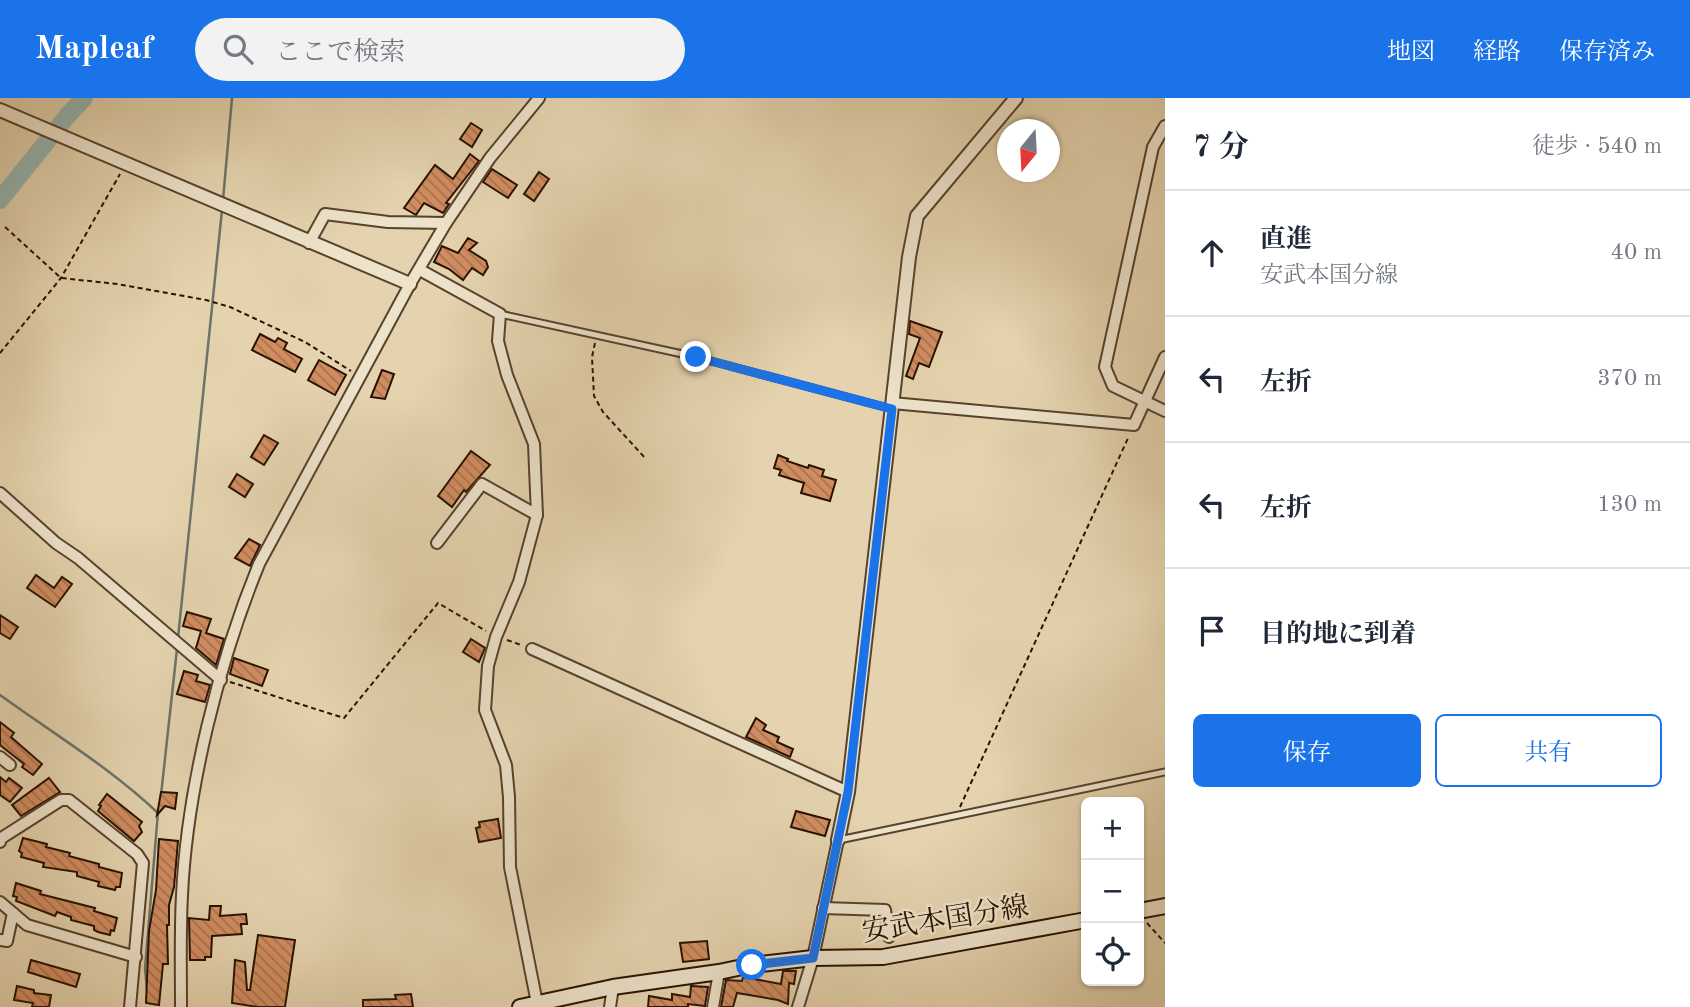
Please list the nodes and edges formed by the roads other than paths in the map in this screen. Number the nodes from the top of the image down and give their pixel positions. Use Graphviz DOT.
graph roads {
  1 [pos="539,98"];
  2 [pos="1016,98"];
  3 [pos="0,110"];
  4 [pos="1165,126"];
  5 [pos="446,223"];
  6 [pos="309,243"];
  7 [pos="420,270"];
  8 [pos="410,284"];
  9 [pos="500,314"];
  10 [pos="1165,356"];
  11 [pos="1145,401"];
  12 [pos="892,406"];
  13 [pos="1165,411"];
  14 [pos="0,493"];
  15 [pos="537,515"];
  16 [pos="437,543"];
  17 [pos="532,649"];
  18 [pos="221,680"];
  19 [pos="0,757"];
  20 [pos="10,765"];
  21 [pos="1165,772"];
  22 [pos="848,792"];
  23 [pos="838,840"];
  24 [pos="0,842"];
  25 [pos="0,902"];
  26 [pos="1165,906"];
  27 [pos="823,908"];
  28 [pos="1144,910"];
  29 [pos="13,913"];
  30 [pos="1081,921"];
  31 [pos="889,937"];
  32 [pos="0,940"];
  33 [pos="136,957"];
  34 [pos="813,958"];
  35 [pos="719,972"];
  36 [pos="613,987"];
  37 [pos="537,1003"];
  38 [pos="130,1007"];
  39 [pos="181,1007"];
  40 [pos="520,1007"];
  41 [pos="610,1007"];
  42 [pos="713,1007"];
  43 [pos="798,1007"];
  1 -- 5 [label="street"];
  2 -- 12 [label="street"];
  3 -- 6 [label="street"];
  4 -- 11 [label="street"];
  5 -- 6 [label="street"];
  5 -- 7 [label="street"];
  6 -- 8 [label="street"];
  7 -- 8 [label="street"];
  7 -- 9 [label="street"];
  8 -- 18 [label="street"];
  9 -- 12 [label="lane"];
  9 -- 15 [label="street"];
  10 -- 11 [label="street"];
  11 -- 12 [label="street"];
  11 -- 13 [label="street"];
  12 -- 22 [label="street"];
  14 -- 18 [label="street"];
  15 -- 16 [label="street"];
  15 -- 37 [label="street"];
  17 -- 22 [label="street"];
  18 -- 39 [label="street"];
  19 -- 20 [label="street"];
  21 -- 23 [label="lane"];
  22 -- 23 [label="street"];
  23 -- 27 [label="street"];
  24 -- 33 [label="street"];
  25 -- 29 [label="street"];
  26 -- 28 [label="main road"];
  27 -- 31 [label="street"];
  27 -- 34 [label="street"];
  29 -- 32 [label="street"];
  29 -- 33 [label="street"];
  30 -- 34 [label="main road, 安武本国分線"];
  33 -- 38 [label="street"];
  34 -- 35 [label="main road, 安武本国分線"];
  34 -- 43 [label="street"];
  35 -- 36 [label="main road, 安武本国分線"];
  35 -- 42 [label="street"];
  36 -- 37 [label="main road, 安武本国分線"];
  36 -- 41 [label="street"];
  37 -- 40 [label="main road, 安武本国分線"];
}
